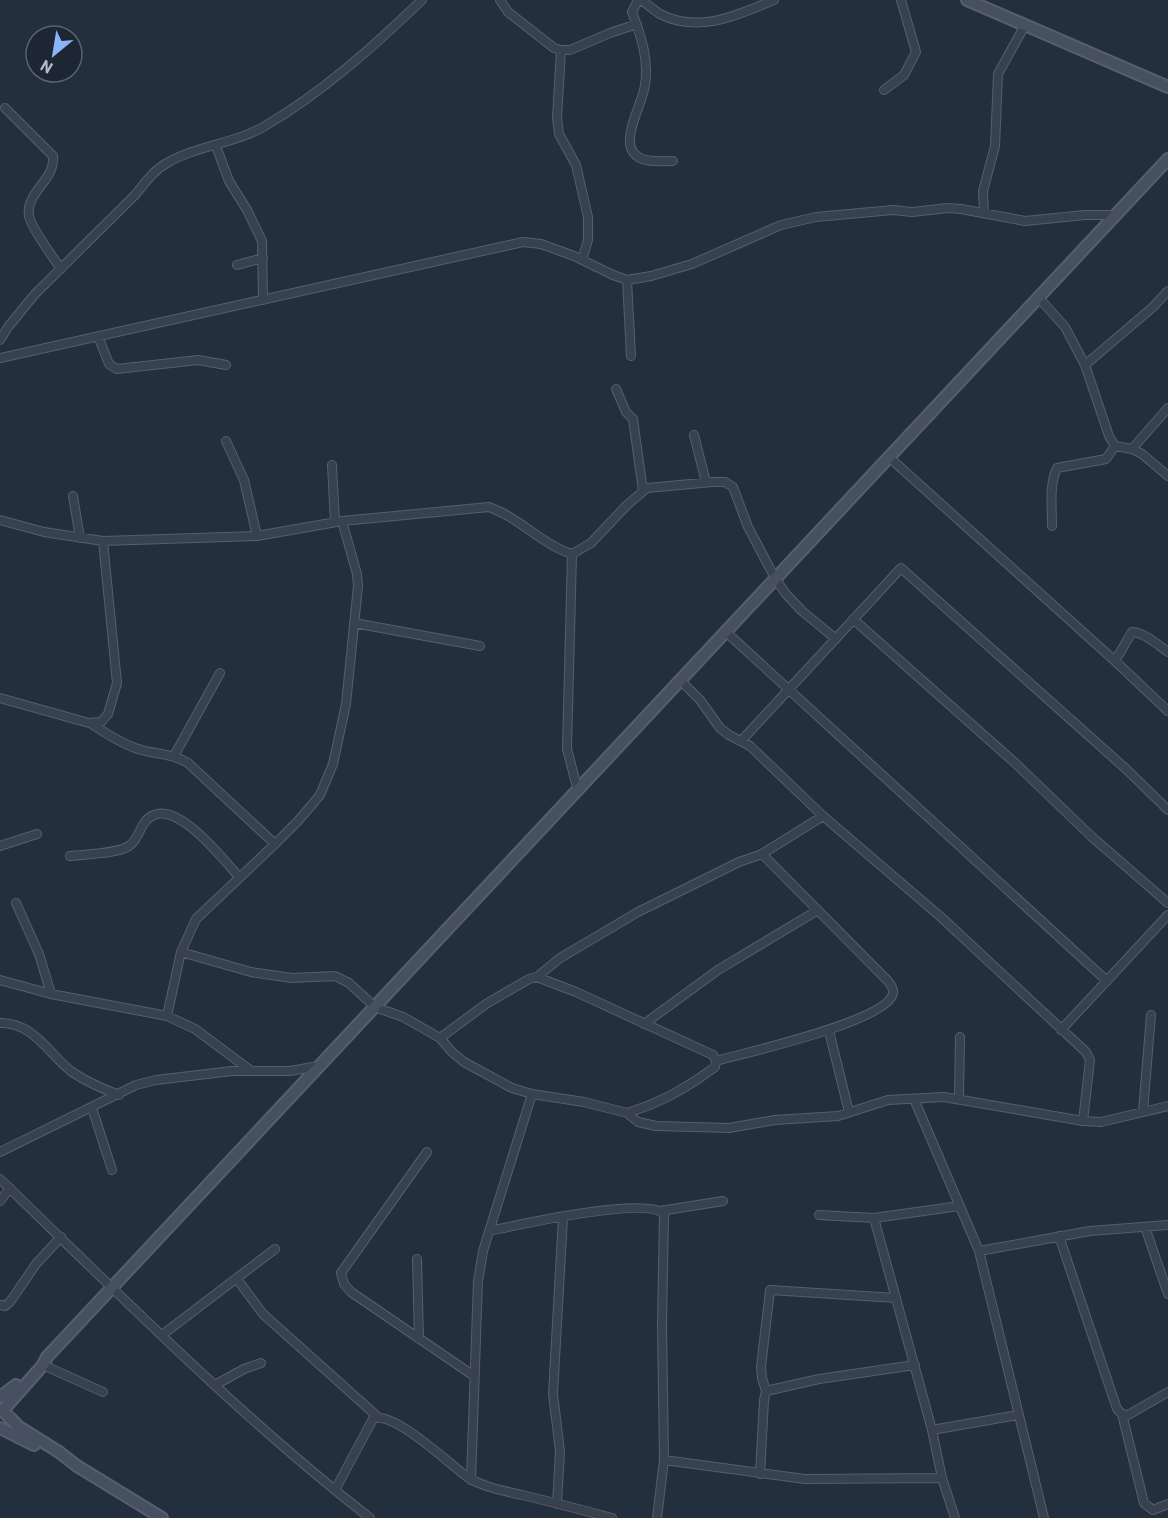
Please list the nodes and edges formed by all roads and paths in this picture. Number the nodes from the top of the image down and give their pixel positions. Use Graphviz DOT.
graph roads {
  1 [pos="422,0"];
  2 [pos="501,0"];
  3 [pos="640,0"];
  4 [pos="774,0"];
  5 [pos="901,0"];
  6 [pos="967,0"];
  7 [pos="637,24"];
  8 [pos="1025,25"];
  9 [pos="561,50"];
  10 [pos="1168,87"];
  11 [pos="884,90"];
  12 [pos="5,108"];
  13 [pos="216,146"];
  14 [pos="1168,159"];
  15 [pos="673,161"];
  16 [pos="984,213"];
  17 [pos="1116,215"];
  18 [pos="263,258"];
  19 [pos="582,260"];
  20 [pos="237,265"];
  21 [pos="61,269"];
  22 [pos="627,280"];
  23 [pos="1168,291"];
  24 [pos="1039,298"];
  25 [pos="263,300"];
  26 [pos="98,336"];
  27 [pos="0,340"];
  28 [pos="631,356"];
  29 [pos="0,358"];
  30 [pos="1085,364"];
  31 [pos="226,365"];
  32 [pos="616,389"];
  33 [pos="1168,408"];
  34 [pos="694,435"];
  35 [pos="226,441"];
  36 [pos="1115,446"];
  37 [pos="1132,449"];
  38 [pos="890,458"];
  39 [pos="332,465"];
  40 [pos="1168,476"];
  41 [pos="705,482"];
  42 [pos="643,491"];
  43 [pos="73,496"];
  44 [pos="0,520"];
  45 [pos="339,522"];
  46 [pos="1052,526"];
  47 [pos="257,536"];
  48 [pos="80,538"];
  49 [pos="103,541"];
  50 [pos="572,554"];
  51 [pos="775,579"];
  52 [pos="854,619"];
  53 [pos="354,623"];
  54 [pos="726,632"];
  55 [pos="837,639"];
  56 [pos="480,646"];
  57 [pos="1168,652"];
  58 [pos="1115,661"];
  59 [pos="220,673"];
  60 [pos="681,681"];
  61 [pos="788,690"];
  62 [pos="0,698"];
  63 [pos="1168,711"];
  64 [pos="89,723"];
  65 [pos="741,741"];
  66 [pos="174,756"];
  67 [pos="578,791"];
  68 [pos="1168,810"];
  69 [pos="823,816"];
  70 [pos="37,834"];
  71 [pos="275,844"];
  72 [pos="0,846"];
  73 [pos="762,854"];
  74 [pos="70,856"];
  75 [pos="239,877"];
  76 [pos="16,903"];
  77 [pos="1168,903"];
  78 [pos="818,910"];
  79 [pos="1168,915"];
  80 [pos="181,952"];
  81 [pos="537,977"];
  82 [pos="0,980"];
  83 [pos="1107,981"];
  84 [pos="51,994"];
  85 [pos="375,1007"];
  86 [pos="1151,1015"];
  87 [pos="167,1016"];
  88 [pos="0,1023"];
  89 [pos="644,1024"];
  90 [pos="1061,1030"];
  91 [pos="829,1031"];
  92 [pos="960,1037"];
  93 [pos="440,1038"];
  94 [pos="716,1061"];
  95 [pos="320,1066"];
  96 [pos="250,1070"];
  97 [pos="532,1094"];
  98 [pos="119,1095"];
  99 [pos="914,1099"];
  100 [pos="959,1099"];
  101 [pos="1168,1106"];
  102 [pos="92,1108"];
  103 [pos="1143,1111"];
  104 [pos="849,1112"];
  105 [pos="627,1113"];
  106 [pos="1083,1121"];
  107 [pos="0,1152"];
  108 [pos="427,1152"];
  109 [pos="112,1170"];
  110 [pos="0,1179"];
  111 [pos="10,1188"];
  112 [pos="0,1201"];
  113 [pos="723,1201"];
  114 [pos="958,1206"];
  115 [pos="660,1210"];
  116 [pos="819,1215"];
  117 [pos="563,1218"];
  118 [pos="874,1218"];
  119 [pos="1168,1225"];
  120 [pos="1145,1227"];
  121 [pos="489,1231"];
  122 [pos="1059,1236"];
  123 [pos="61,1237"];
  124 [pos="275,1249"];
  125 [pos="979,1251"];
  126 [pos="417,1259"];
  127 [pos="237,1279"];
  128 [pos="112,1287"];
  129 [pos="1168,1294"];
  130 [pos="896,1298"];
  131 [pos="0,1305"];
  132 [pos="162,1335"];
  133 [pos="419,1339"];
  134 [pos="45,1361"];
  135 [pos="261,1363"];
  136 [pos="915,1365"];
  137 [pos="474,1376"];
  138 [pos="215,1385"];
  139 [pos="766,1391"];
  140 [pos="103,1392"];
  141 [pos="1168,1392"];
  142 [pos="0,1397"];
  143 [pos="3,1408"];
  144 [pos="1018,1414"];
  145 [pos="1122,1414"];
  146 [pos="378,1417"];
  147 [pos="0,1426"];
  148 [pos="932,1430"];
  149 [pos="664,1460"];
  150 [pos="76,1466"];
  151 [pos="760,1474"];
  152 [pos="942,1478"];
  153 [pos="471,1480"];
  154 [pos="335,1490"];
  155 [pos="557,1504"];
  156 [pos="1168,1504"];
  157 [pos="162,1518"];
  158 [pos="370,1518"];
  159 [pos="612,1518"];
  160 [pos="657,1518"];
  161 [pos="955,1518"];
  162 [pos="1044,1518"];
  1 -- 13 [label="street"];
  2 -- 9 [label="street"];
  3 -- 4 [label="street"];
  3 -- 7 [label="street"];
  5 -- 11 [label="street"];
  6 -- 8 [label="main road"];
  7 -- 9 [label="street"];
  7 -- 15 [label="street"];
  8 -- 10 [label="main road"];
  8 -- 16 [label="street"];
  9 -- 19 [label="street"];
  12 -- 21 [label="street"];
  13 -- 18 [label="street"];
  13 -- 21 [label="street"];
  14 -- 17 [label="main road"];
  16 -- 17 [label="street"];
  16 -- 22 [label="street"];
  17 -- 24 [label="main road"];
  18 -- 20 [label="street"];
  18 -- 25 [label="street"];
  19 -- 22 [label="street"];
  19 -- 25 [label="street"];
  21 -- 27 [label="street"];
  22 -- 28 [label="street"];
  23 -- 30 [label="street"];
  24 -- 30 [label="street"];
  24 -- 38 [label="main road"];
  25 -- 26 [label="street"];
  26 -- 29 [label="street"];
  26 -- 31 [label="street"];
  30 -- 36 [label="street"];
  32 -- 42 [label="street"];
  33 -- 37 [label="street"];
  34 -- 41 [label="street"];
  35 -- 47 [label="street"];
  36 -- 37 [label="street"];
  36 -- 46 [label="street"];
  37 -- 40 [label="street"];
  38 -- 51 [label="main road"];
  38 -- 58 [label="street"];
  39 -- 45 [label="street"];
  41 -- 42 [label="street"];
  41 -- 51 [label="street"];
  42 -- 50 [label="street"];
  43 -- 48 [label="street"];
  44 -- 48 [label="street"];
  45 -- 47 [label="street"];
  45 -- 50 [label="street"];
  45 -- 53 [label="street"];
  47 -- 49 [label="street"];
  48 -- 49 [label="street"];
  49 -- 64 [label="street"];
  50 -- 67 [label="street"];
  51 -- 54 [label="main road"];
  51 -- 55 [label="street"];
  52 -- 55 [label="street"];
  52 -- 68 [label="street"];
  52 -- 77 [label="street"];
  53 -- 56 [label="street"];
  53 -- 71 [label="street"];
  54 -- 60 [label="main road"];
  54 -- 61 [label="street"];
  55 -- 61 [label="street"];
  57 -- 58 [label="street"];
  58 -- 63 [label="street"];
  59 -- 66 [label="street"];
  60 -- 65 [label="street"];
  60 -- 67 [label="main road"];
  61 -- 65 [label="street"];
  61 -- 83 [label="street"];
  62 -- 64 [label="street"];
  64 -- 66 [label="street"];
  65 -- 69 [label="street"];
  66 -- 71 [label="street"];
  67 -- 85 [label="main road"];
  69 -- 73 [label="street"];
  69 -- 90 [label="street"];
  70 -- 72 [label="street"];
  71 -- 75 [label="street"];
  73 -- 78 [label="street"];
  73 -- 81 [label="street"];
  74 -- 75 [label="street"];
  75 -- 80 [label="street"];
  76 -- 84 [label="street"];
  78 -- 89 [label="street"];
  78 -- 91 [label="street"];
  79 -- 83 [label="street"];
  80 -- 85 [label="street"];
  80 -- 87 [label="street"];
  81 -- 89 [label="street"];
  81 -- 93 [label="street"];
  82 -- 84 [label="street"];
  83 -- 90 [label="street"];
  84 -- 87 [label="street"];
  85 -- 93 [label="street"];
  85 -- 95 [label="main road"];
  86 -- 103 [label="street"];
  87 -- 96 [label="street"];
  88 -- 98 [label="street"];
  89 -- 94 [label="street"];
  90 -- 106 [label="street"];
  91 -- 94 [label="street"];
  91 -- 104 [label="street"];
  92 -- 100 [label="street"];
  93 -- 97 [label="street"];
  94 -- 105 [label="street"];
  95 -- 96 [label="street"];
  95 -- 128 [label="main road"];
  96 -- 98 [label="street"];
  97 -- 105 [label="street"];
  97 -- 121 [label="street"];
  98 -- 102 [label="street"];
  99 -- 100 [label="street"];
  99 -- 104 [label="street"];
  99 -- 114 [label="street"];
  100 -- 106 [label="street"];
  101 -- 103 [label="street"];
  102 -- 107 [label="street"];
  102 -- 109 [label="street"];
  103 -- 106 [label="street"];
  104 -- 105 [label="street"];
  108 -- 133 [label="street"];
  110 -- 111 [label="street"];
  111 -- 112 [label="street"];
  111 -- 123 [label="street"];
  113 -- 115 [label="street"];
  114 -- 118 [label="street"];
  114 -- 125 [label="street"];
  115 -- 117 [label="street"];
  115 -- 149 [label="street"];
  116 -- 118 [label="street"];
  117 -- 121 [label="street"];
  117 -- 155 [label="street"];
  118 -- 130 [label="street"];
  119 -- 120 [label="street"];
  120 -- 122 [label="street"];
  120 -- 129 [label="street"];
  121 -- 137 [label="street"];
  122 -- 125 [label="street"];
  122 -- 145 [label="street"];
  123 -- 128 [label="street"];
  123 -- 131 [label="street"];
  124 -- 127 [label="street"];
  125 -- 144 [label="street"];
  126 -- 133 [label="street"];
  127 -- 132 [label="street"];
  127 -- 146 [label="street"];
  128 -- 132 [label="street"];
  128 -- 134 [label="main road"];
  130 -- 136 [label="street"];
  130 -- 139 [label="street"];
  132 -- 138 [label="street"];
  133 -- 137 [label="street"];
  134 -- 140 [label="street"];
  134 -- 142 [label="main road"];
  134 -- 143 [label="main road"];
  135 -- 138 [label="street"];
  136 -- 139 [label="street"];
  136 -- 148 [label="street"];
  137 -- 153 [label="street"];
  138 -- 154 [label="street"];
  139 -- 151 [label="street"];
  141 -- 145 [label="street"];
  143 -- 147 [label="main road"];
  143 -- 150 [label="main road"];
  144 -- 148 [label="street"];
  144 -- 162 [label="street"];
  145 -- 156 [label="street"];
  146 -- 153 [label="street"];
  146 -- 154 [label="street"];
  147 -- 150 [label="main road"];
  148 -- 152 [label="street"];
  149 -- 151 [label="street"];
  149 -- 160 [label="street"];
  150 -- 157 [label="main road"];
  151 -- 152 [label="street"];
  152 -- 161 [label="street"];
  153 -- 155 [label="street"];
  154 -- 158 [label="street"];
  155 -- 159 [label="street"];
}
